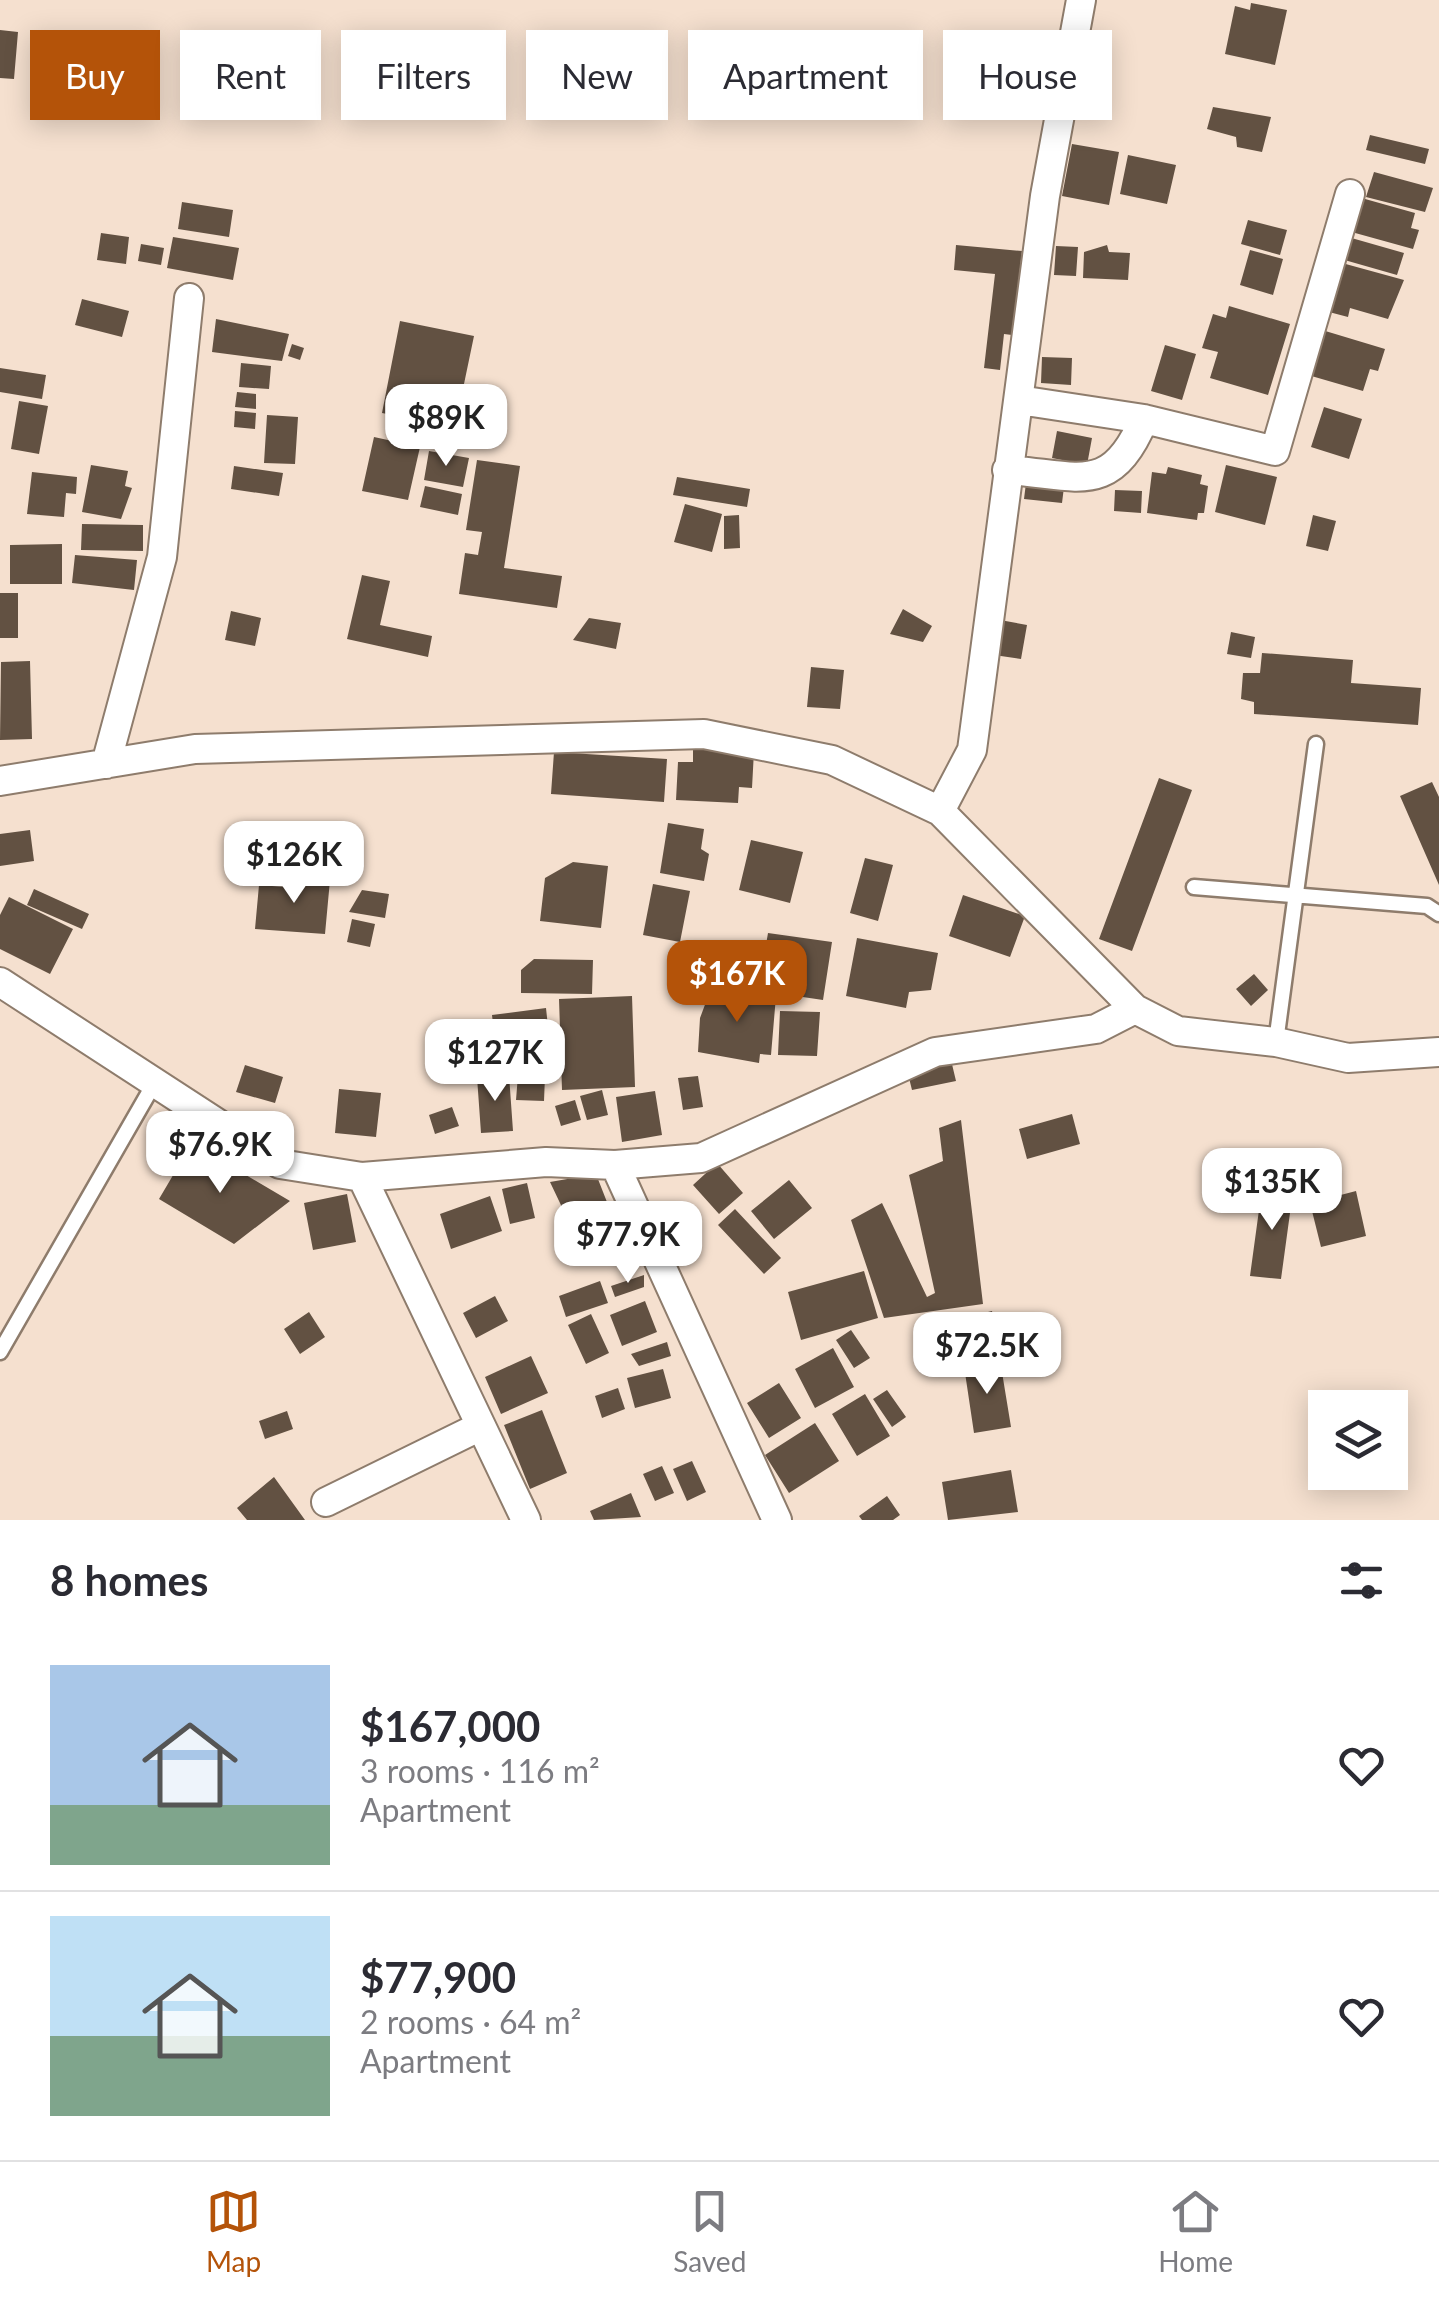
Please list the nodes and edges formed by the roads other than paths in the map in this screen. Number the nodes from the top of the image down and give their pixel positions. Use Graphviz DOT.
graph roads {
  1 [pos="1081,0"];
  2 [pos="1350,194"];
  3 [pos="189,298"];
  4 [pos="1019,400"];
  5 [pos="1144,419"];
  6 [pos="1008,470"];
  7 [pos="1316,744"];
  8 [pos="106,764"];
  9 [pos="0,781"];
  10 [pos="940,810"];
  11 [pos="1194,887"];
  12 [pos="1295,898"];
  13 [pos="1439,914"];
  14 [pos="0,982"];
  15 [pos="1134,1009"];
  16 [pos="1276,1042"];
  17 [pos="1439,1052"];
  18 [pos="155,1082"];
  19 [pos="615,1165"];
  20 [pos="362,1177"];
  21 [pos="0,1352"];
  22 [pos="481,1426"];
  23 [pos="326,1502"];
  24 [pos="526,1520"];
  25 [pos="778,1520"];
  1 -- 4 [label="street"];
  2 -- 5 [label="street"];
  3 -- 8 [label="street"];
  4 -- 5 [label="street"];
  4 -- 6 [label="street"];
  5 -- 6 [label="street"];
  6 -- 10 [label="street"];
  7 -- 12 [label="lane"];
  8 -- 9 [label="street"];
  8 -- 10 [label="street"];
  10 -- 15 [label="street"];
  11 -- 12 [label="lane"];
  12 -- 13 [label="lane"];
  12 -- 16 [label="lane"];
  14 -- 18 [label="street"];
  15 -- 16 [label="street"];
  15 -- 19 [label="street"];
  16 -- 17 [label="street"];
  18 -- 20 [label="street"];
  18 -- 21 [label="lane"];
  19 -- 20 [label="street"];
  19 -- 25 [label="street"];
  20 -- 22 [label="street"];
  22 -- 23 [label="street"];
  22 -- 24 [label="street"];
}
